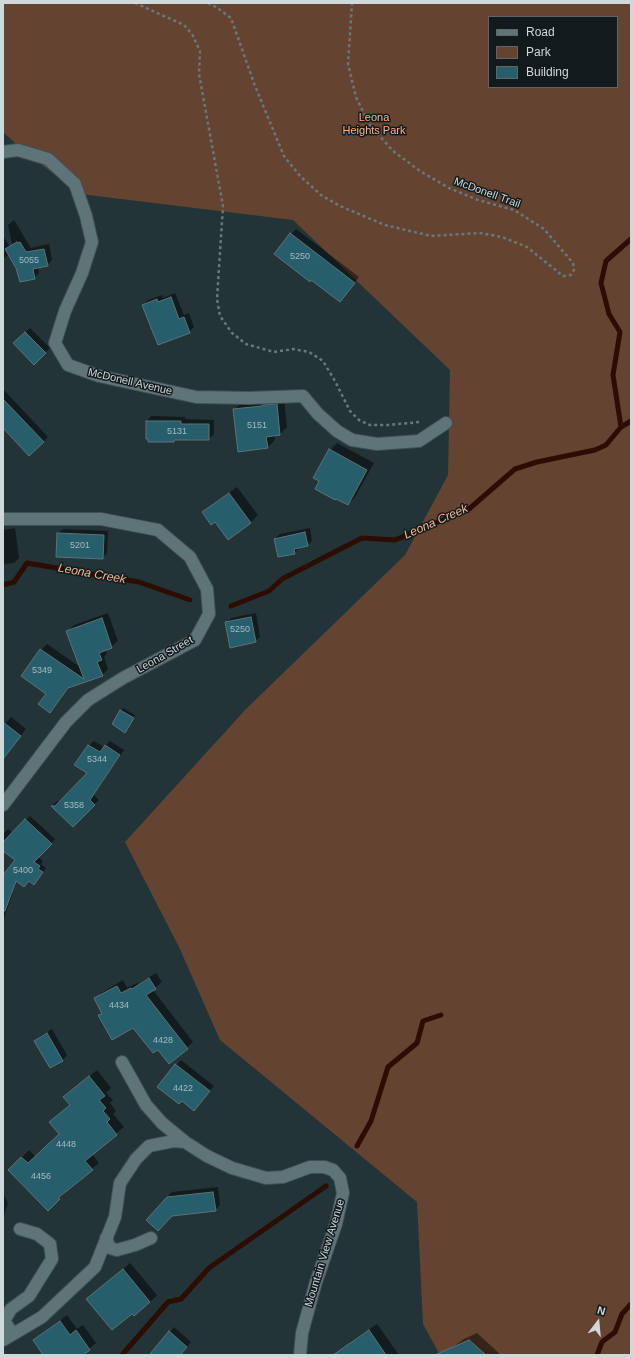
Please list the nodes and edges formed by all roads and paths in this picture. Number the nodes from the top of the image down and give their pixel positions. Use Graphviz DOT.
graph roads {
  1 [pos="136,3"];
  2 [pos="208,3"];
  3 [pos="352,3"];
  4 [pos="3,152"];
  5 [pos="446,423"];
  6 [pos="3,519"];
  7 [pos="3,804"];
  8 [pos="122,1062"];
  9 [pos="185,1142"];
  10 [pos="20,1229"];
  11 [pos="106,1238"];
  12 [pos="151,1238"];
  13 [pos="8,1337"];
  14 [pos="300,1355"];
  1 -- 5 [label="path"];
  2 -- 3 [label="path, McDonell Trail"];
  4 -- 5 [label="street, McDonell Avenue"];
  6 -- 7 [label="street, Leona Street"];
  8 -- 9 [label="street, Mountain View Avenue"];
  9 -- 11 [label="street"];
  9 -- 14 [label="street, Mountain View Avenue"];
  10 -- 13 [label="street"];
  11 -- 12 [label="street"];
  11 -- 13 [label="street"];
}
